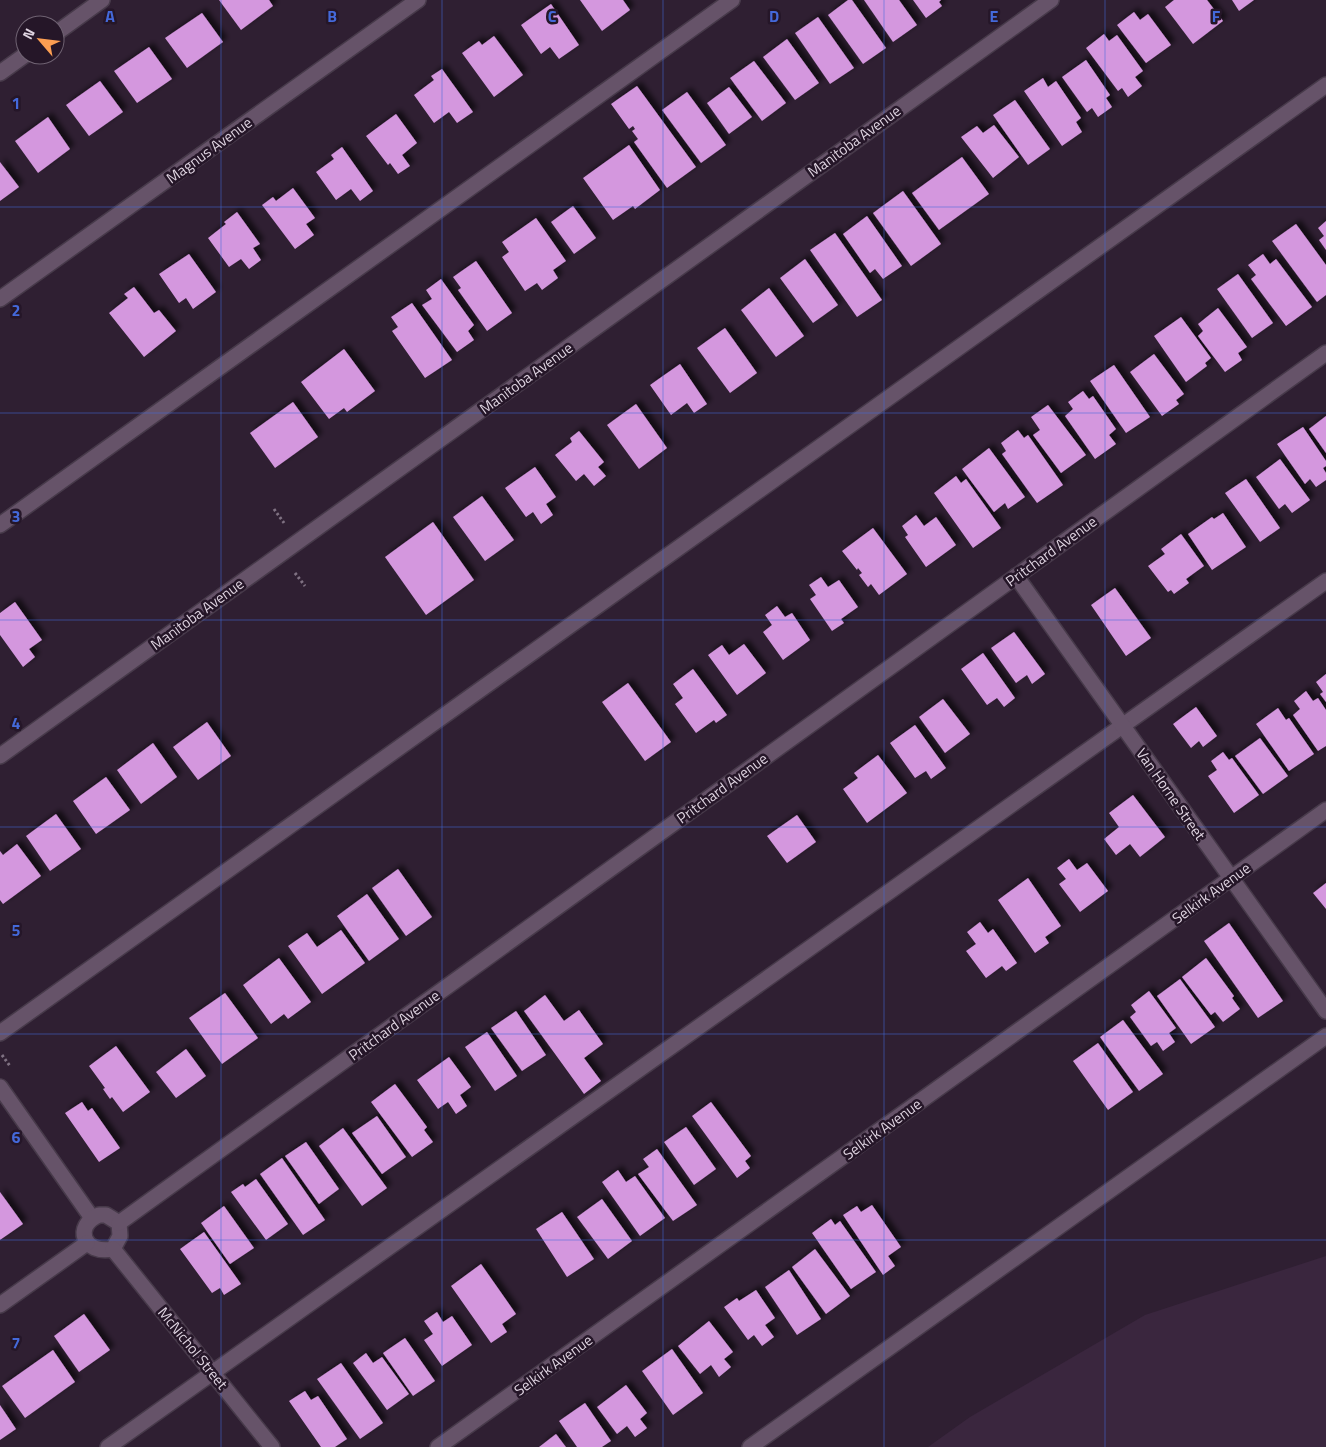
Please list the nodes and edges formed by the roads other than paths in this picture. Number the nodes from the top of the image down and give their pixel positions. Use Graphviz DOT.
graph roads {
  1 [pos="102,0"];
  2 [pos="418,0"];
  3 [pos="732,0"];
  4 [pos="1051,0"];
  5 [pos="65,27"];
  6 [pos="15,62"];
  7 [pos="0,73"];
  8 [pos="1326,85"];
  9 [pos="0,299"];
  10 [pos="1326,354"];
  11 [pos="0,525"];
  12 [pos="1016,576"];
  13 [pos="1326,581"];
  14 [pos="1122,725"];
  15 [pos="0,756"];
  16 [pos="1326,810"];
  17 [pos="1231,878"];
  18 [pos="1326,1011"];
  19 [pos="0,1033"];
  20 [pos="1326,1036"];
  21 [pos="0,1087"];
  22 [pos="92,1218"];
  23 [pos="119,1223"];
  24 [pos="88,1243"];
  25 [pos="113,1249"];
  26 [pos="0,1305"];
  27 [pos="212,1371"];
  28 [pos="108,1447"];
  29 [pos="272,1447"];
  30 [pos="438,1447"];
  31 [pos="750,1447"];
  1 -- 5 [label="street"];
  2 -- 9 [label="street, Magnus Avenue"];
  3 -- 11 [label="street"];
  4 -- 15 [label="street, Manitoba Avenue"];
  6 -- 7 [label="street"];
  8 -- 19 [label="street"];
  10 -- 12 [label="street, Pritchard Avenue"];
  12 -- 14 [label="street, Van Horne Street"];
  12 -- 23 [label="street, Pritchard Avenue"];
  13 -- 14 [label="street"];
  14 -- 17 [label="street, Van Horne Street"];
  14 -- 27 [label="street"];
  16 -- 17 [label="street, Selkirk Avenue"];
  17 -- 18 [label="street, Van Horne Street"];
  17 -- 30 [label="street, Selkirk Avenue"];
  20 -- 31 [label="street"];
  21 -- 22 [label="street"];
  22 -- 23 [label="street"];
  22 -- 24 [label="street"];
  23 -- 25 [label="street"];
  24 -- 25 [label="street"];
  24 -- 26 [label="street"];
  25 -- 27 [label="street, McNichol Street"];
  27 -- 28 [label="street"];
  27 -- 29 [label="street, McNichol Street"];
}
